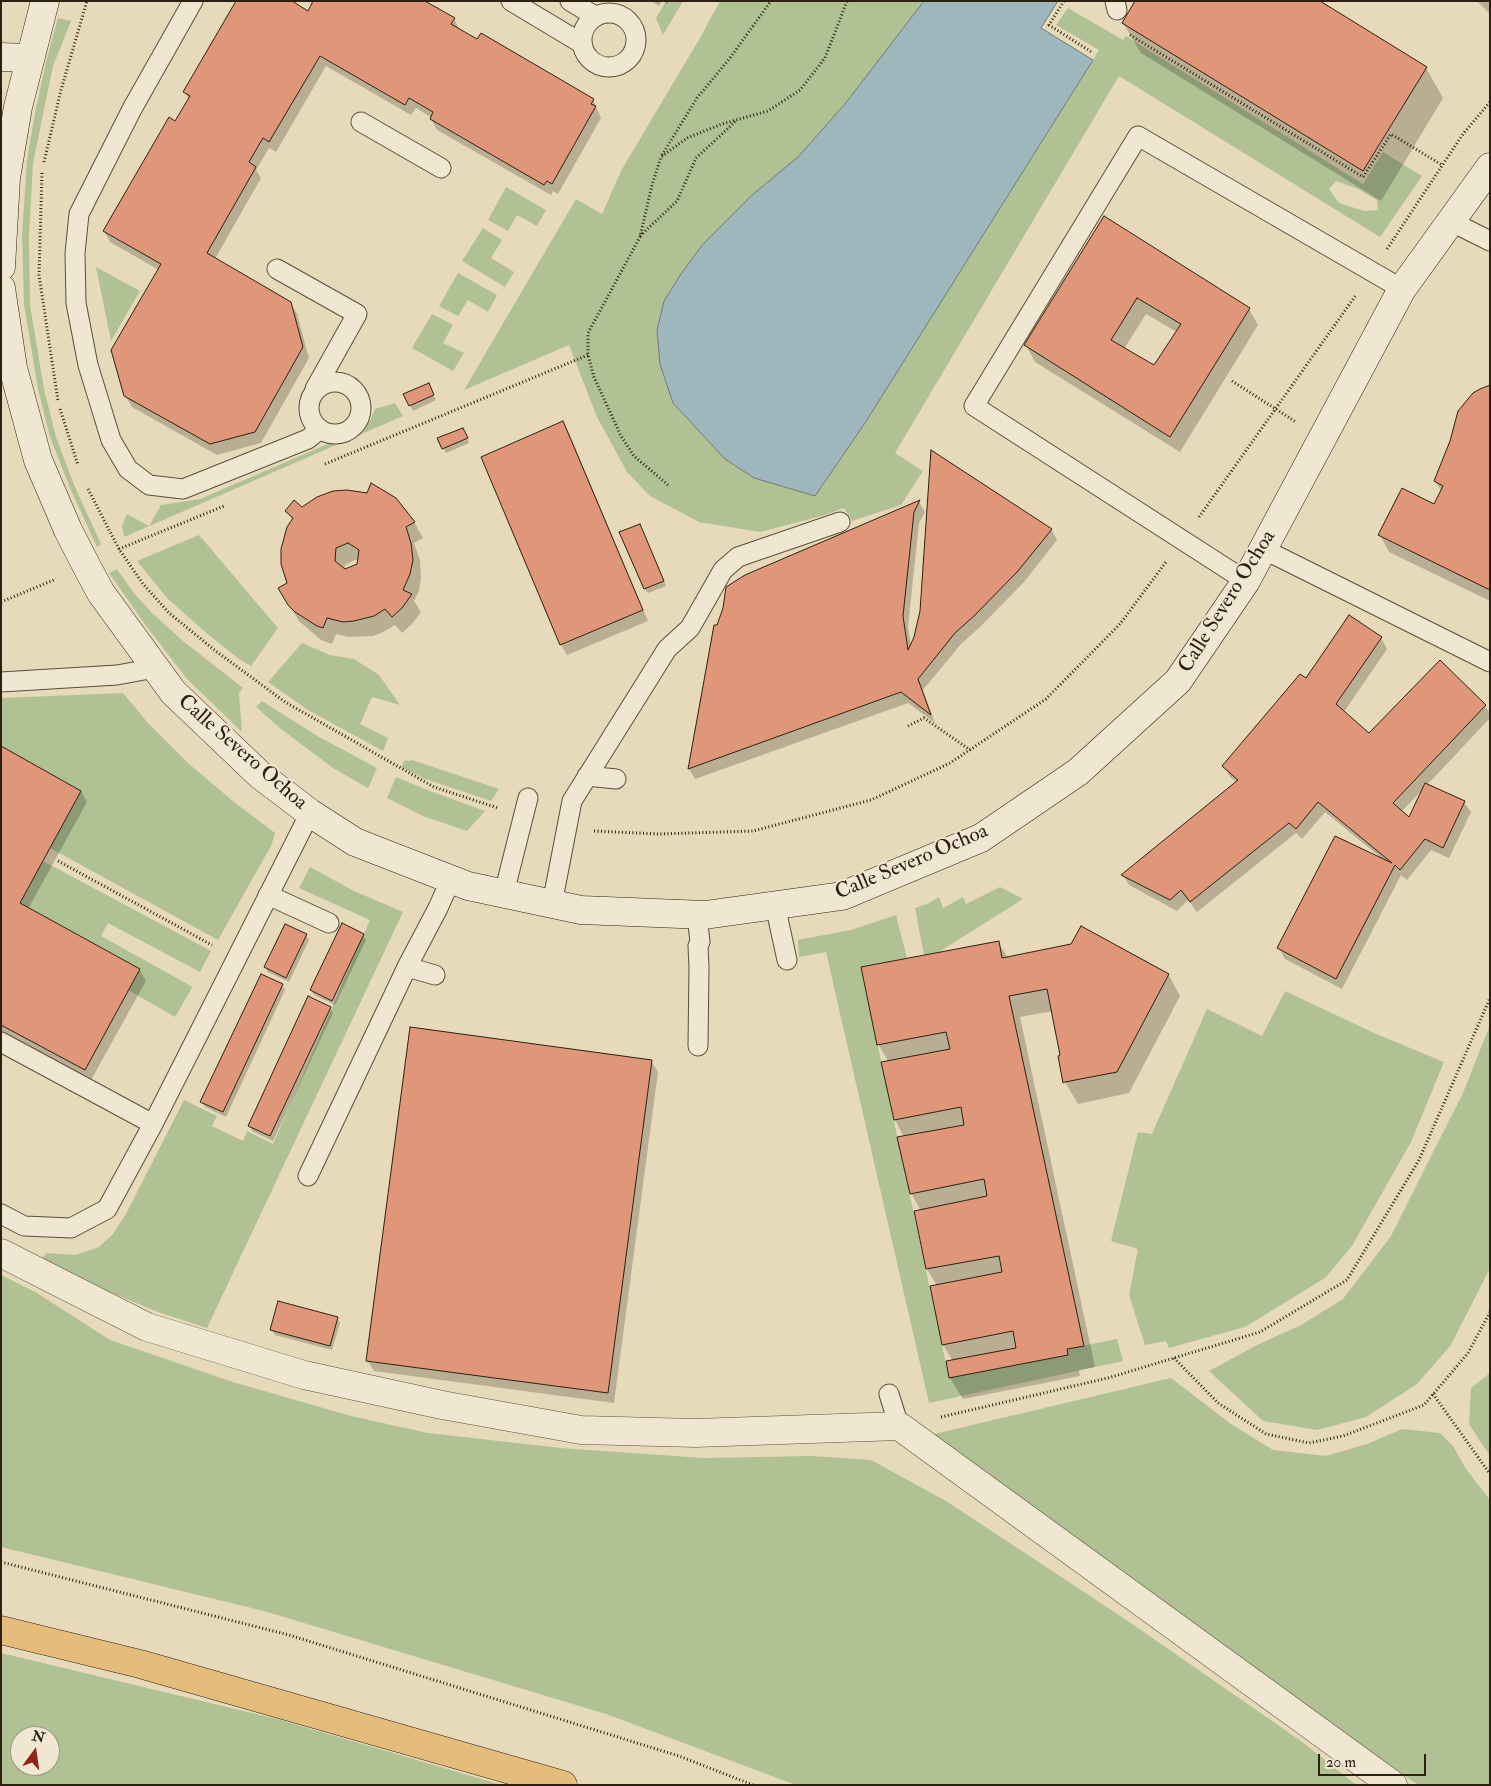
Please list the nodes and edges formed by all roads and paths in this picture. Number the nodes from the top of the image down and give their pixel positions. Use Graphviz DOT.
graph roads {
  1 [pos="45,1"];
  2 [pos="87,1"];
  3 [pos="193,1"];
  4 [pos="511,1"];
  5 [pos="570,1"];
  6 [pos="772,1"];
  7 [pos="847,1"];
  8 [pos="1064,1"];
  9 [pos="1116,6"];
  10 [pos="595,16"];
  11 [pos="581,43"];
  12 [pos="1093,53"];
  13 [pos="1,57"];
  14 [pos="30,58"];
  15 [pos="1490,102"];
  16 [pos="738,120"];
  17 [pos="361,122"];
  18 [pos="661,157"];
  19 [pos="44,163"];
  20 [pos="1442,166"];
  21 [pos="1490,167"];
  22 [pos="441,168"];
  23 [pos="42,172"];
  24 [pos="1450,221"];
  25 [pos="640,237"];
  26 [pos="1490,242"];
  27 [pos="1,267"];
  28 [pos="277,269"];
  29 [pos="1372,272"];
  30 [pos="1,288"];
  31 [pos="1402,290"];
  32 [pos="588,355"];
  33 [pos="1232,381"];
  34 [pos="315,389"];
  35 [pos="1276,410"];
  36 [pos="320,429"];
  37 [pos="1323,438"];
  38 [pos="79,466"];
  39 [pos="320,466"];
  40 [pos="86,484"];
  41 [pos="668,485"];
  42 [pos="229,504"];
  43 [pos="840,522"];
  44 [pos="1183,540"];
  45 [pos="120,549"];
  46 [pos="1263,549"];
  47 [pos="87,567"];
  48 [pos="1246,581"];
  49 [pos="1,602"];
  50 [pos="1490,662"];
  51 [pos="155,668"];
  52 [pos="1,682"];
  53 [pos="908,726"];
  54 [pos="970,750"];
  55 [pos="587,776"];
  56 [pos="616,779"];
  57 [pos="528,798"];
  58 [pos="310,813"];
  59 [pos="523,817"];
  60 [pos="567,826"];
  61 [pos="58,861"];
  62 [pos="451,879"];
  63 [pos="504,893"];
  64 [pos="268,895"];
  65 [pos="552,904"];
  66 [pos="775,905"];
  67 [pos="697,915"];
  68 [pos="329,923"];
  69 [pos="237,958"];
  70 [pos="787,960"];
  71 [pos="407,967"];
  72 [pos="435,975"];
  73 [pos="1490,998"];
  74 [pos="1,1042"];
  75 [pos="698,1046"];
  76 [pos="152,1124"];
  77 [pos="308,1176"];
  78 [pos="1,1214"];
  79 [pos="1,1253"];
  80 [pos="1490,1312"];
  81 [pos="1174,1358"];
  82 [pos="889,1394"];
  83 [pos="1433,1394"];
  84 [pos="899,1426"];
  85 [pos="1490,1474"];
  86 [pos="1,1562"];
  87 [pos="1,1630"];
  88 [pos="563,1785"];
  89 [pos="753,1785"];
  90 [pos="1394,1785"];
  1 -- 14 [label="street"];
  2 -- 19 [label="path"];
  3 -- 36 [label="lane"];
  4 -- 11 [label="lane"];
  5 -- 10 [label="lane"];
  6 -- 18 [label="path"];
  7 -- 16 [label="path"];
  8 -- 12 [label="path"];
  9 -- 20 [label="path"];
  10 -- 11 [label="lane"];
  10 -- 11 [label="lane"];
  13 -- 14 [label="street"];
  14 -- 27 [label="street"];
  15 -- 20 [label="path"];
  16 -- 18 [label="path"];
  16 -- 25 [label="path"];
  17 -- 22 [label="lane"];
  18 -- 25 [label="path"];
  20 -- 29 [label="path"];
  21 -- 24 [label="street, Calle Severo Ochoa"];
  23 -- 38 [label="path"];
  24 -- 26 [label="lane"];
  24 -- 31 [label="street, Calle Severo Ochoa"];
  25 -- 32 [label="path"];
  28 -- 34 [label="lane"];
  29 -- 31 [label="lane"];
  29 -- 35 [label="path"];
  29 -- 44 [label="lane"];
  30 -- 47 [label="street, Calle Severo Ochoa"];
  31 -- 37 [label="street, Calle Severo Ochoa"];
  32 -- 39 [label="path"];
  32 -- 41 [label="path"];
  33 -- 35 [label="path"];
  34 -- 36 [label="lane"];
  34 -- 36 [label="lane"];
  35 -- 37 [label="path"];
  35 -- 44 [label="path"];
  37 -- 46 [label="street, Calle Severo Ochoa"];
  40 -- 45 [label="path"];
  42 -- 45 [label="path"];
  43 -- 55 [label="lane"];
  44 -- 48 [label="lane"];
  44 -- 54 [label="path"];
  45 -- 59 [label="path"];
  46 -- 48 [label="street, Calle Severo Ochoa"];
  46 -- 50 [label="lane"];
  47 -- 49 [label="path"];
  47 -- 51 [label="street, Calle Severo Ochoa"];
  48 -- 66 [label="street, Calle Severo Ochoa"];
  51 -- 52 [label="lane"];
  51 -- 58 [label="street, Calle Severo Ochoa"];
  53 -- 54 [label="path"];
  54 -- 60 [label="path"];
  55 -- 56 [label="lane"];
  55 -- 60 [label="lane"];
  57 -- 59 [label="lane"];
  58 -- 62 [label="street, Calle Severo Ochoa"];
  58 -- 64 [label="lane"];
  59 -- 63 [label="lane"];
  60 -- 65 [label="lane"];
  61 -- 69 [label="path"];
  62 -- 63 [label="street, Calle Severo Ochoa"];
  62 -- 71 [label="lane"];
  63 -- 65 [label="street, Calle Severo Ochoa"];
  64 -- 68 [label="lane"];
  64 -- 69 [label="lane"];
  65 -- 67 [label="street, Calle Severo Ochoa"];
  66 -- 67 [label="street, Calle Severo Ochoa"];
  66 -- 70 [label="lane"];
  67 -- 75 [label="lane"];
  69 -- 76 [label="lane"];
  71 -- 72 [label="lane"];
  71 -- 77 [label="lane"];
  73 -- 81 [label="path"];
  74 -- 76 [label="lane"];
  76 -- 78 [label="lane"];
  79 -- 84 [label="street"];
  80 -- 83 [label="path"];
  81 -- 83 [label="path"];
  81 -- 84 [label="path"];
  82 -- 84 [label="lane"];
  83 -- 85 [label="path"];
  84 -- 90 [label="street"];
  86 -- 89 [label="path"];
  87 -- 88 [label="main road"];
}
